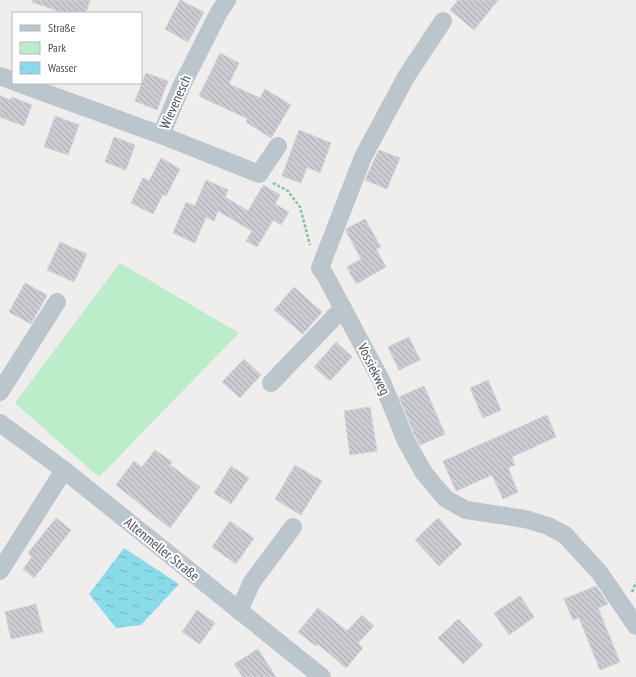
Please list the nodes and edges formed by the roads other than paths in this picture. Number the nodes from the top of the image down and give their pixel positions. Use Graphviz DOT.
graph roads {
  1 [pos="227,0"];
  2 [pos="443,22"];
  3 [pos="0,76"];
  4 [pos="12,81"];
  5 [pos="21,84"];
  6 [pos="161,134"];
  7 [pos="278,146"];
  8 [pos="57,302"];
  9 [pos="343,308"];
  10 [pos="271,383"];
  11 [pos="0,392"];
  12 [pos="0,423"];
  13 [pos="64,470"];
  14 [pos="293,527"];
  15 [pos="0,571"];
  16 [pos="239,611"];
  17 [pos="636,626"];
  18 [pos="322,677"];
  1 -- 6 [label="street, Wievenesch"];
  2 -- 9 [label="street, Vossiekweg"];
  3 -- 4 [label="street"];
  5 -- 6 [label="street, Wievenesch"];
  6 -- 7 [label="street"];
  8 -- 11 [label="street"];
  9 -- 10 [label="street"];
  9 -- 17 [label="street, Vossiekweg"];
  12 -- 13 [label="street, Altenmeller Straße"];
  13 -- 15 [label="street"];
  13 -- 16 [label="street, Altenmeller Straße"];
  14 -- 16 [label="street"];
  16 -- 18 [label="street, Altenmeller Straße"];
}
